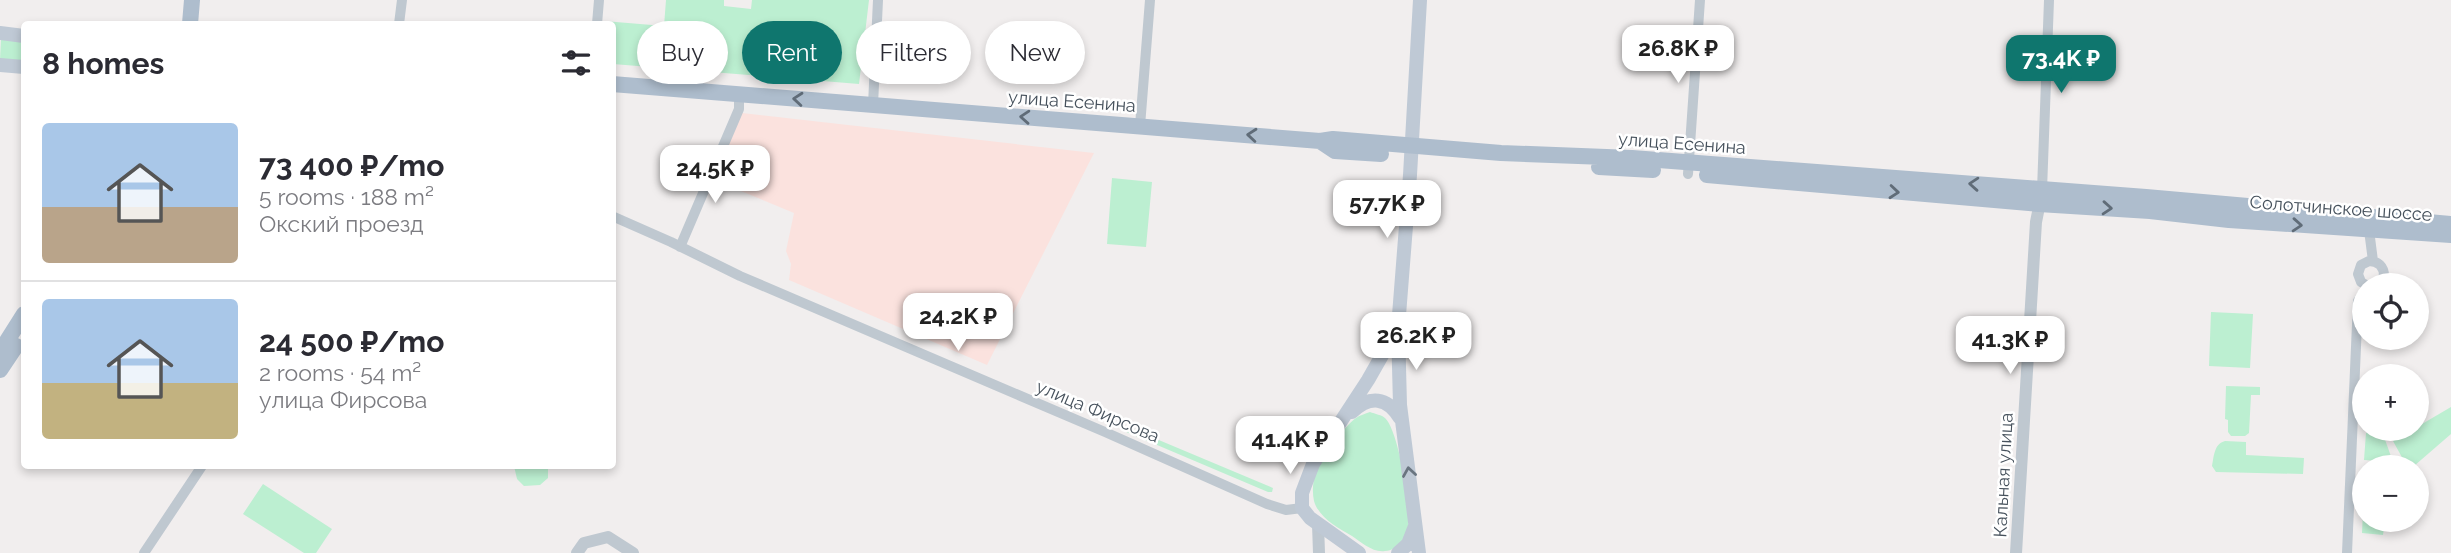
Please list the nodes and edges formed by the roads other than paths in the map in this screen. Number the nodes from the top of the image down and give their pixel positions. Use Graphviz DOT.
graph roads {
  1 [pos="192,0"];
  2 [pos="202,0"];
  3 [pos="402,0"];
  4 [pos="599,0"];
  5 [pos="877,0"];
  6 [pos="1150,0"];
  7 [pos="1420,0"];
  8 [pos="1700,0"];
  9 [pos="2049,0"];
  10 [pos="190,21"];
  11 [pos="201,21"];
  12 [pos="399,21"];
  13 [pos="597,21"];
  14 [pos="0,33"];
  15 [pos="21,36"];
  16 [pos="0,65"];
  17 [pos="21,67"];
  18 [pos="616,84"];
  19 [pos="739,94"];
  20 [pos="873,105"];
  21 [pos="1140,126"];
  22 [pos="1411,150"];
  23 [pos="1689,168"];
  24 [pos="2041,197"];
  25 [pos="2229,212"];
  26 [pos="2451,216"];
  27 [pos="616,218"];
  28 [pos="2451,224"];
  29 [pos="2409,227"];
  30 [pos="2369,230"];
  31 [pos="2451,235"];
  32 [pos="2451,245"];
  33 [pos="680,247"];
  34 [pos="2373,261"];
  35 [pos="2359,273"];
  36 [pos="2384,273"];
  37 [pos="21,319"];
  38 [pos="1398,328"];
  39 [pos="21,337"];
  40 [pos="2356,350"];
  41 [pos="0,352"];
  42 [pos="0,370"];
  43 [pos="1368,380"];
  44 [pos="1396,409"];
  45 [pos="1341,423"];
  46 [pos="200,469"];
  47 [pos="1302,508"];
  48 [pos="1318,524"];
  49 [pos="1415,525"];
  50 [pos="144,553"];
  51 [pos="577,553"];
  52 [pos="633,553"];
  53 [pos="1319,553"];
  54 [pos="1359,553"];
  55 [pos="1398,553"];
  56 [pos="1419,553"];
  57 [pos="2016,553"];
  58 [pos="2347,553"];
  1 -- 10 [label="main road"];
  2 -- 11 [label="main road"];
  3 -- 12 [label="street"];
  4 -- 13 [label="street"];
  5 -- 20 [label="street"];
  6 -- 21 [label="street"];
  7 -- 22 [label="main road"];
  8 -- 23 [label="street"];
  9 -- 24 [label="street"];
  14 -- 15 [label="main road"];
  16 -- 17 [label="main road"];
  18 -- 19 [label="main road, улица Есенина"];
  20 -- 19 [label="main road, улица Есенина, one-way"];
  19 -- 33 [label="street"];
  21 -- 20 [label="main road, улица Есенина, one-way"];
  22 -- 21 [label="main road, улица Есенина, one-way"];
  22 -- 23 [label="main road, улица Есенина"];
  22 -- 38 [label="main road"];
  23 -- 24 [label="main road, улица Есенина"];
  24 -- 25 [label="main road, Солотчинское шоссе"];
  24 -- 57 [label="street, Кальная улица"];
  25 -- 29 [label="main road, Солотчинское шоссе"];
  25 -- 30 [label="main road, Солотчинское шоссе, one-way"];
  26 -- 29 [label="main road"];
  27 -- 33 [label="street, улица Фирсова"];
  28 -- 29 [label="main road, Солотчинское шоссе"];
  29 -- 30 [label="main road, Солотчинское шоссе"];
  29 -- 31 [label="main road, Солотчинское шоссе"];
  29 -- 32 [label="main road"];
  30 -- 34 [label="street"];
  33 -- 47 [label="street, улица Фирсова"];
  34 -- 35 [label="street"];
  34 -- 36 [label="street"];
  37 -- 41 [label="main road"];
  38 -- 43 [label="main road"];
  38 -- 44 [label="main road"];
  39 -- 42 [label="main road"];
  40 -- 58 [label="street"];
  43 -- 44 [label="main road"];
  43 -- 45 [label="main road"];
  44 -- 45 [label="main road"];
  49 -- 44 [label="main road, one-way"];
  45 -- 47 [label="main road"];
  46 -- 50 [label="street"];
  47 -- 48 [label="main road"];
  48 -- 53 [label="street"];
  48 -- 54 [label="main road"];
  49 -- 55 [label="main road"];
  49 -- 56 [label="main road"];
  51 -- 52 [label="street"];
}
